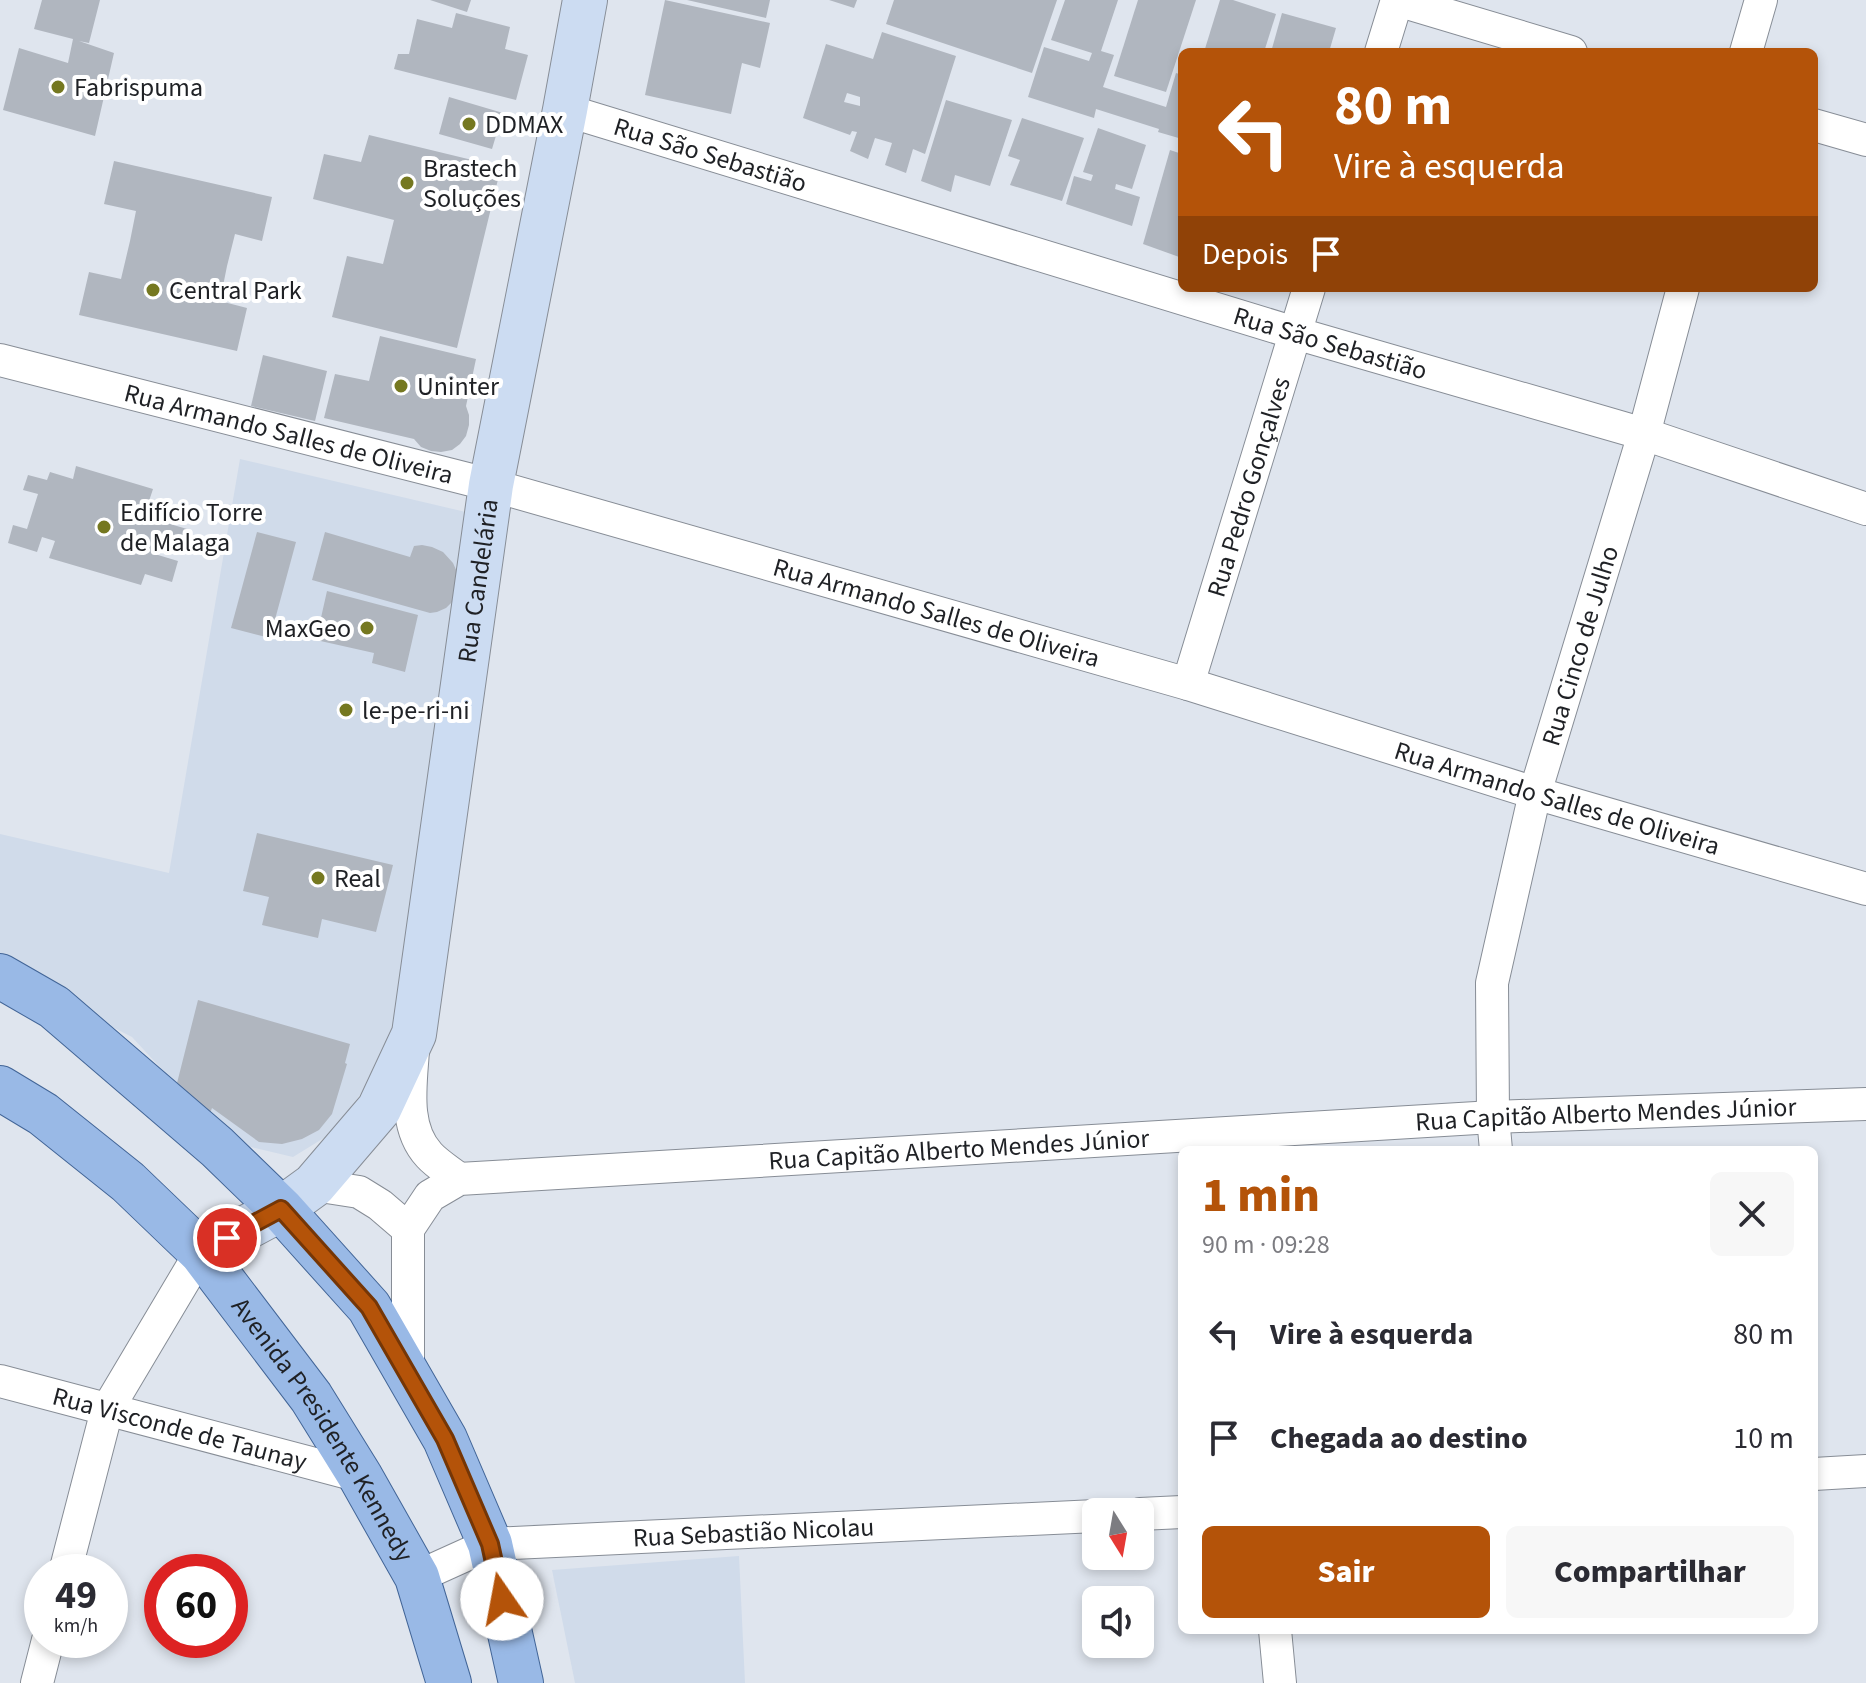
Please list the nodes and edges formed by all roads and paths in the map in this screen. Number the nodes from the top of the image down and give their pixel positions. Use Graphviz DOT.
graph roads {
  1 [pos="585,0"];
  2 [pos="1397,0"];
  3 [pos="1761,0"];
  4 [pos="1382,48"];
  5 [pos="1558,48"];
  6 [pos="1747,48"];
  7 [pos="565,110"];
  8 [pos="1818,126"];
  9 [pos="1866,140"];
  10 [pos="1308,292"];
  11 [pos="1682,292"];
  12 [pos="1295,333"];
  13 [pos="0,360"];
  14 [pos="1644,434"];
  15 [pos="491,485"];
  16 [pos="1866,509"];
  17 [pos="1188,684"];
  18 [pos="1535,793"];
  19 [pos="1866,889"];
  20 [pos="0,976"];
  21 [pos="414,1034"];
  22 [pos="0,1088"];
  23 [pos="1866,1104"];
  24 [pos="1493,1117"];
  25 [pos="1496,1146"];
  26 [pos="459,1179"];
  27 [pos="297,1197"];
  28 [pos="408,1229"];
  29 [pos="201,1252"];
  30 [pos="408,1375"];
  31 [pos="0,1381"];
  32 [pos="107,1410"];
  33 [pos="1866,1471"];
  34 [pos="1818,1474"];
  35 [pos="360,1476"];
  36 [pos="1178,1512"];
  37 [pos="1154,1513"];
  38 [pos="1082,1517"];
  39 [pos="490,1544"];
  40 [pos="70,1554"];
  41 [pos="417,1577"];
  42 [pos="1275,1634"];
  43 [pos="43,1658"];
  44 [pos="37,1683"];
  45 [pos="449,1683"];
  46 [pos="521,1683"];
  47 [pos="1280,1683"];
  1 -- 7 [label="street, Rua Candelária"];
  2 -- 4 [label="street"];
  2 -- 5 [label="street"];
  3 -- 6 [label="street"];
  7 -- 12 [label="street, Rua São Sebastião"];
  7 -- 15 [label="street, Rua Candelária"];
  8 -- 9 [label="street"];
  10 -- 12 [label="street, Rua Pedro Gonçalves"];
  11 -- 14 [label="street, Rua Cinco de Julho"];
  12 -- 14 [label="street, Rua São Sebastião"];
  12 -- 17 [label="street, Rua Pedro Gonçalves"];
  13 -- 15 [label="street, Rua Armando Salles de Oliveira"];
  14 -- 16 [label="street, Rua São Sebastião"];
  14 -- 18 [label="street, Rua Cinco de Julho"];
  15 -- 17 [label="street, Rua Armando Salles de Oliveira"];
  15 -- 21 [label="street, Rua Candelária"];
  17 -- 18 [label="street, Rua Armando Salles de Oliveira"];
  18 -- 19 [label="street, Rua Armando Salles de Oliveira"];
  18 -- 24 [label="street, Rua Cinco de Julho"];
  20 -- 27 [label="main road"];
  21 -- 26 [label="street"];
  21 -- 27 [label="street, Rua Candelária"];
  22 -- 29 [label="main road, Avenida Presidente Kennedy"];
  23 -- 24 [label="street, Rua Capitão Alberto Mendes Júnior"];
  24 -- 25 [label="street, Rua Cinco de Julho"];
  24 -- 26 [label="street, Rua Capitão Alberto Mendes Júnior"];
  26 -- 28 [label="street"];
  27 -- 28 [label="street"];
  27 -- 29 [label="street"];
  27 -- 30 [label="main road"];
  28 -- 30 [label="street"];
  29 -- 32 [label="street"];
  29 -- 35 [label="main road, Avenida Presidente Kennedy"];
  30 -- 39 [label="main road"];
  31 -- 32 [label="street, Rua Visconde de Taunay"];
  32 -- 35 [label="street, Rua Visconde de Taunay"];
  32 -- 40 [label="street"];
  33 -- 34 [label="street"];
  35 -- 41 [label="main road, Avenida Presidente Kennedy"];
  36 -- 37 [label="street"];
  38 -- 39 [label="street, Rua Sebastião Nicolau"];
  39 -- 41 [label="street, Rua Sebastião Nicolau"];
  39 -- 46 [label="main road"];
  41 -- 45 [label="main road, Avenida Presidente Kennedy"];
  42 -- 47 [label="street"];
  43 -- 44 [label="street"];
}
